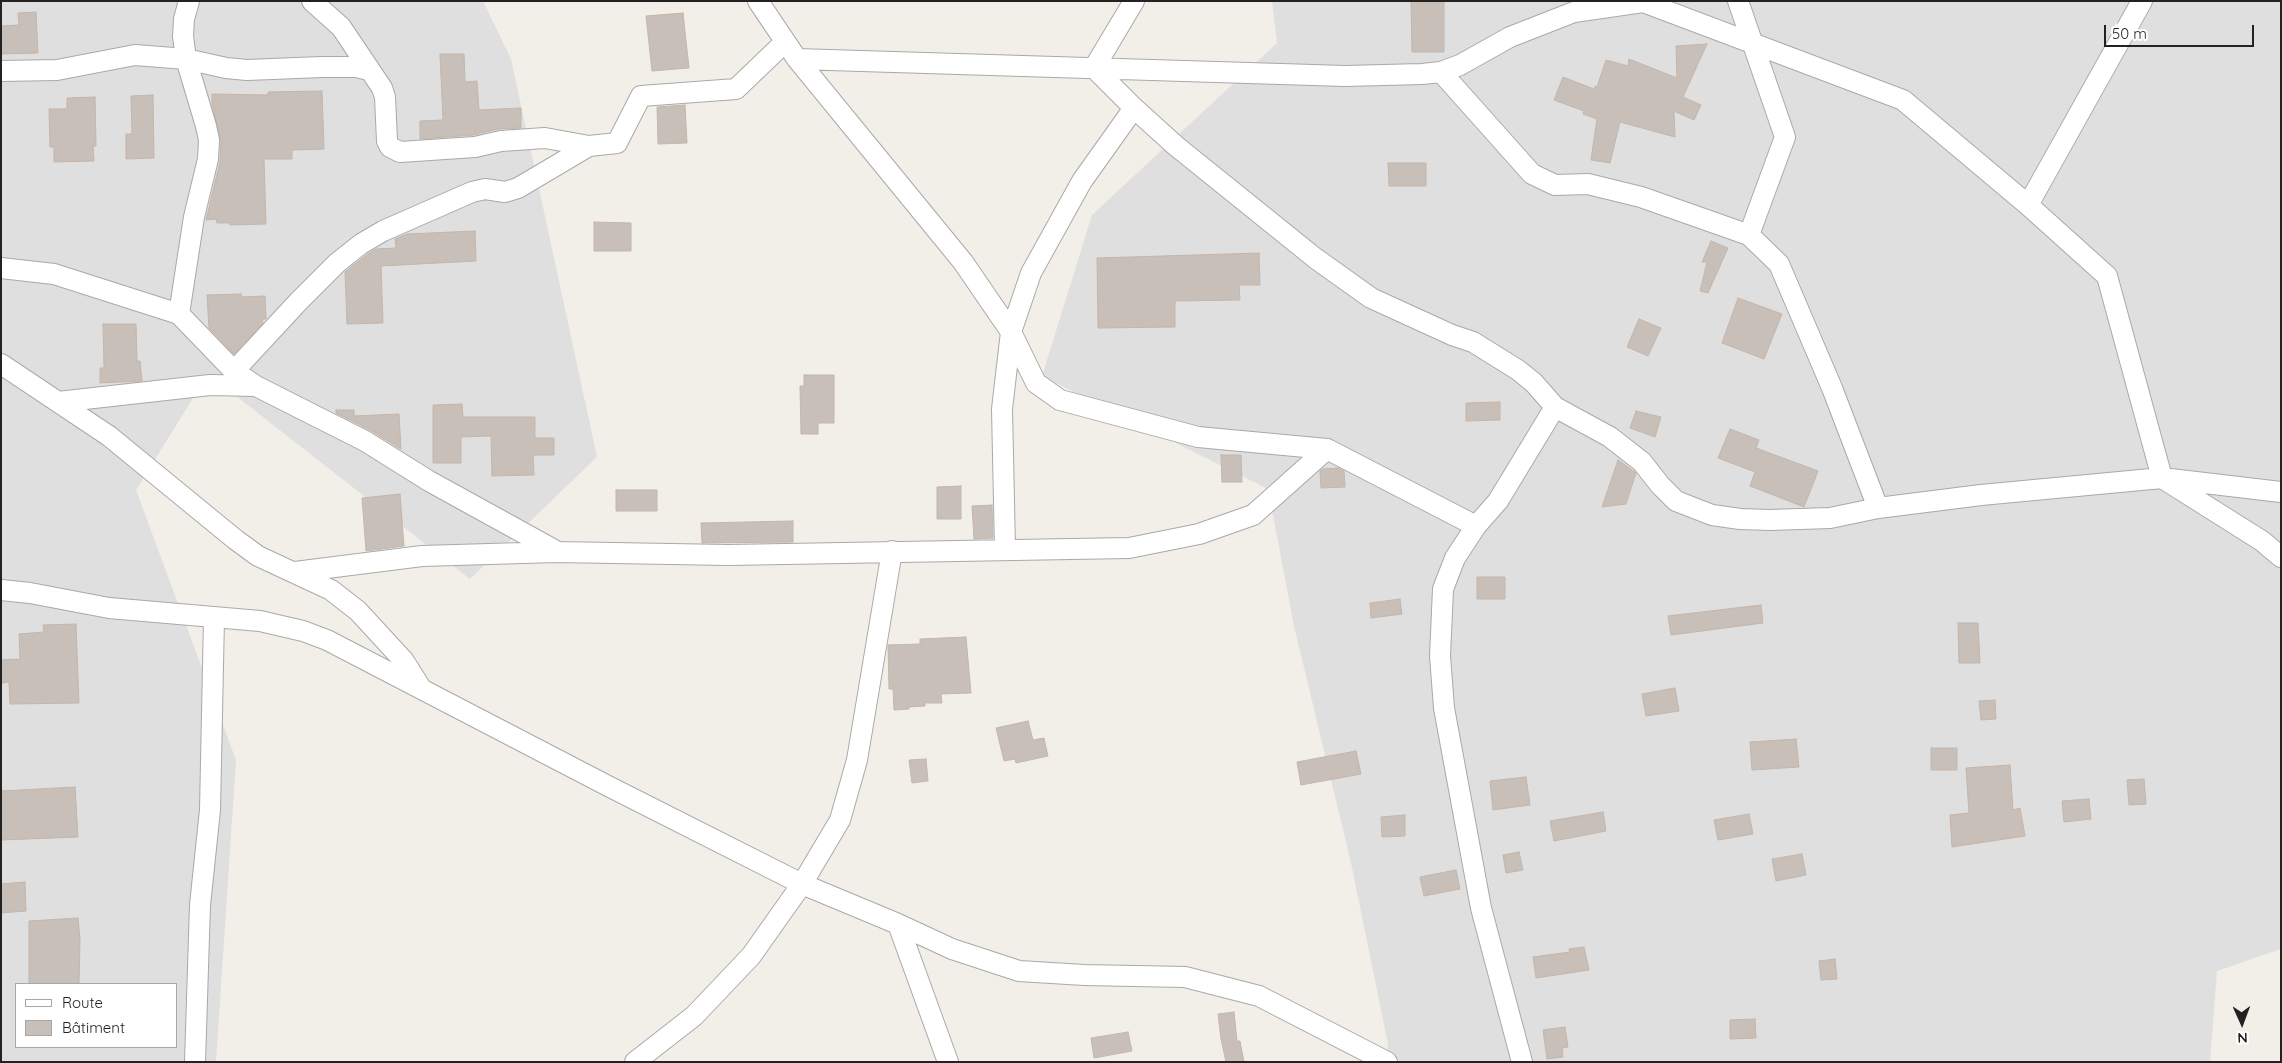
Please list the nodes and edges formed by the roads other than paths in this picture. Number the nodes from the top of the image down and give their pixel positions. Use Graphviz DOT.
graph roads {
  1 [pos="189,1"];
  2 [pos="312,1"];
  3 [pos="758,1"];
  4 [pos="1134,1"];
  5 [pos="1738,1"];
  6 [pos="2142,1"];
  7 [pos="1584,5"];
  8 [pos="785,42"];
  9 [pos="1752,42"];
  10 [pos="186,59"];
  11 [pos="798,59"];
  12 [pos="1094,68"];
  13 [pos="369,70"];
  14 [pos="1,72"];
  15 [pos="1441,72"];
  16 [pos="1134,108"];
  17 [pos="589,146"];
  18 [pos="2028,205"];
  19 [pos="1749,235"];
  20 [pos="1,268"];
  21 [pos="179,314"];
  22 [pos="1011,332"];
  23 [pos="1,364"];
  24 [pos="234,371"];
  25 [pos="256,386"];
  26 [pos="58,402"];
  27 [pos="1555,407"];
  28 [pos="1327,449"];
  29 [pos="2162,478"];
  30 [pos="2281,492"];
  31 [pos="1878,508"];
  32 [pos="1476,526"];
  33 [pos="1004,549"];
  34 [pos="892,551"];
  35 [pos="556,552"];
  36 [pos="2281,557"];
  37 [pos="295,572"];
  38 [pos="1,590"];
  39 [pos="214,618"];
  40 [pos="423,690"];
  41 [pos="802,884"];
  42 [pos="898,924"];
  43 [pos="195,1062"];
  44 [pos="635,1062"];
  45 [pos="948,1062"];
  46 [pos="1387,1062"];
  47 [pos="1522,1062"];
  1 -- 10 [label="street"];
  2 -- 13 [label="street"];
  3 -- 8 [label="street"];
  4 -- 12 [label="street"];
  5 -- 9 [label="street"];
  6 -- 18 [label="street"];
  7 -- 9 [label="street"];
  7 -- 15 [label="street"];
  8 -- 11 [label="street"];
  8 -- 17 [label="street"];
  9 -- 18 [label="street"];
  9 -- 19 [label="street"];
  10 -- 13 [label="street"];
  10 -- 14 [label="street"];
  10 -- 21 [label="street"];
  11 -- 12 [label="street"];
  11 -- 22 [label="street"];
  12 -- 15 [label="street"];
  12 -- 16 [label="street"];
  13 -- 17 [label="street"];
  15 -- 19 [label="street"];
  16 -- 22 [label="street"];
  16 -- 27 [label="street"];
  17 -- 24 [label="street"];
  18 -- 29 [label="street"];
  19 -- 31 [label="street"];
  20 -- 21 [label="street"];
  21 -- 24 [label="street"];
  22 -- 28 [label="street"];
  22 -- 33 [label="street"];
  23 -- 26 [label="street"];
  24 -- 25 [label="street"];
  25 -- 26 [label="street"];
  25 -- 35 [label="street"];
  26 -- 37 [label="street"];
  27 -- 31 [label="street"];
  27 -- 32 [label="street"];
  28 -- 32 [label="street"];
  28 -- 33 [label="street"];
  29 -- 30 [label="street"];
  29 -- 31 [label="street"];
  29 -- 36 [label="street"];
  32 -- 47 [label="street"];
  33 -- 34 [label="street"];
  34 -- 35 [label="street"];
  34 -- 41 [label="street"];
  35 -- 37 [label="street"];
  37 -- 40 [label="street"];
  38 -- 39 [label="street"];
  39 -- 40 [label="street"];
  39 -- 43 [label="street"];
  40 -- 41 [label="street"];
  41 -- 42 [label="street"];
  41 -- 44 [label="street"];
  42 -- 45 [label="street"];
  42 -- 46 [label="street"];
}
